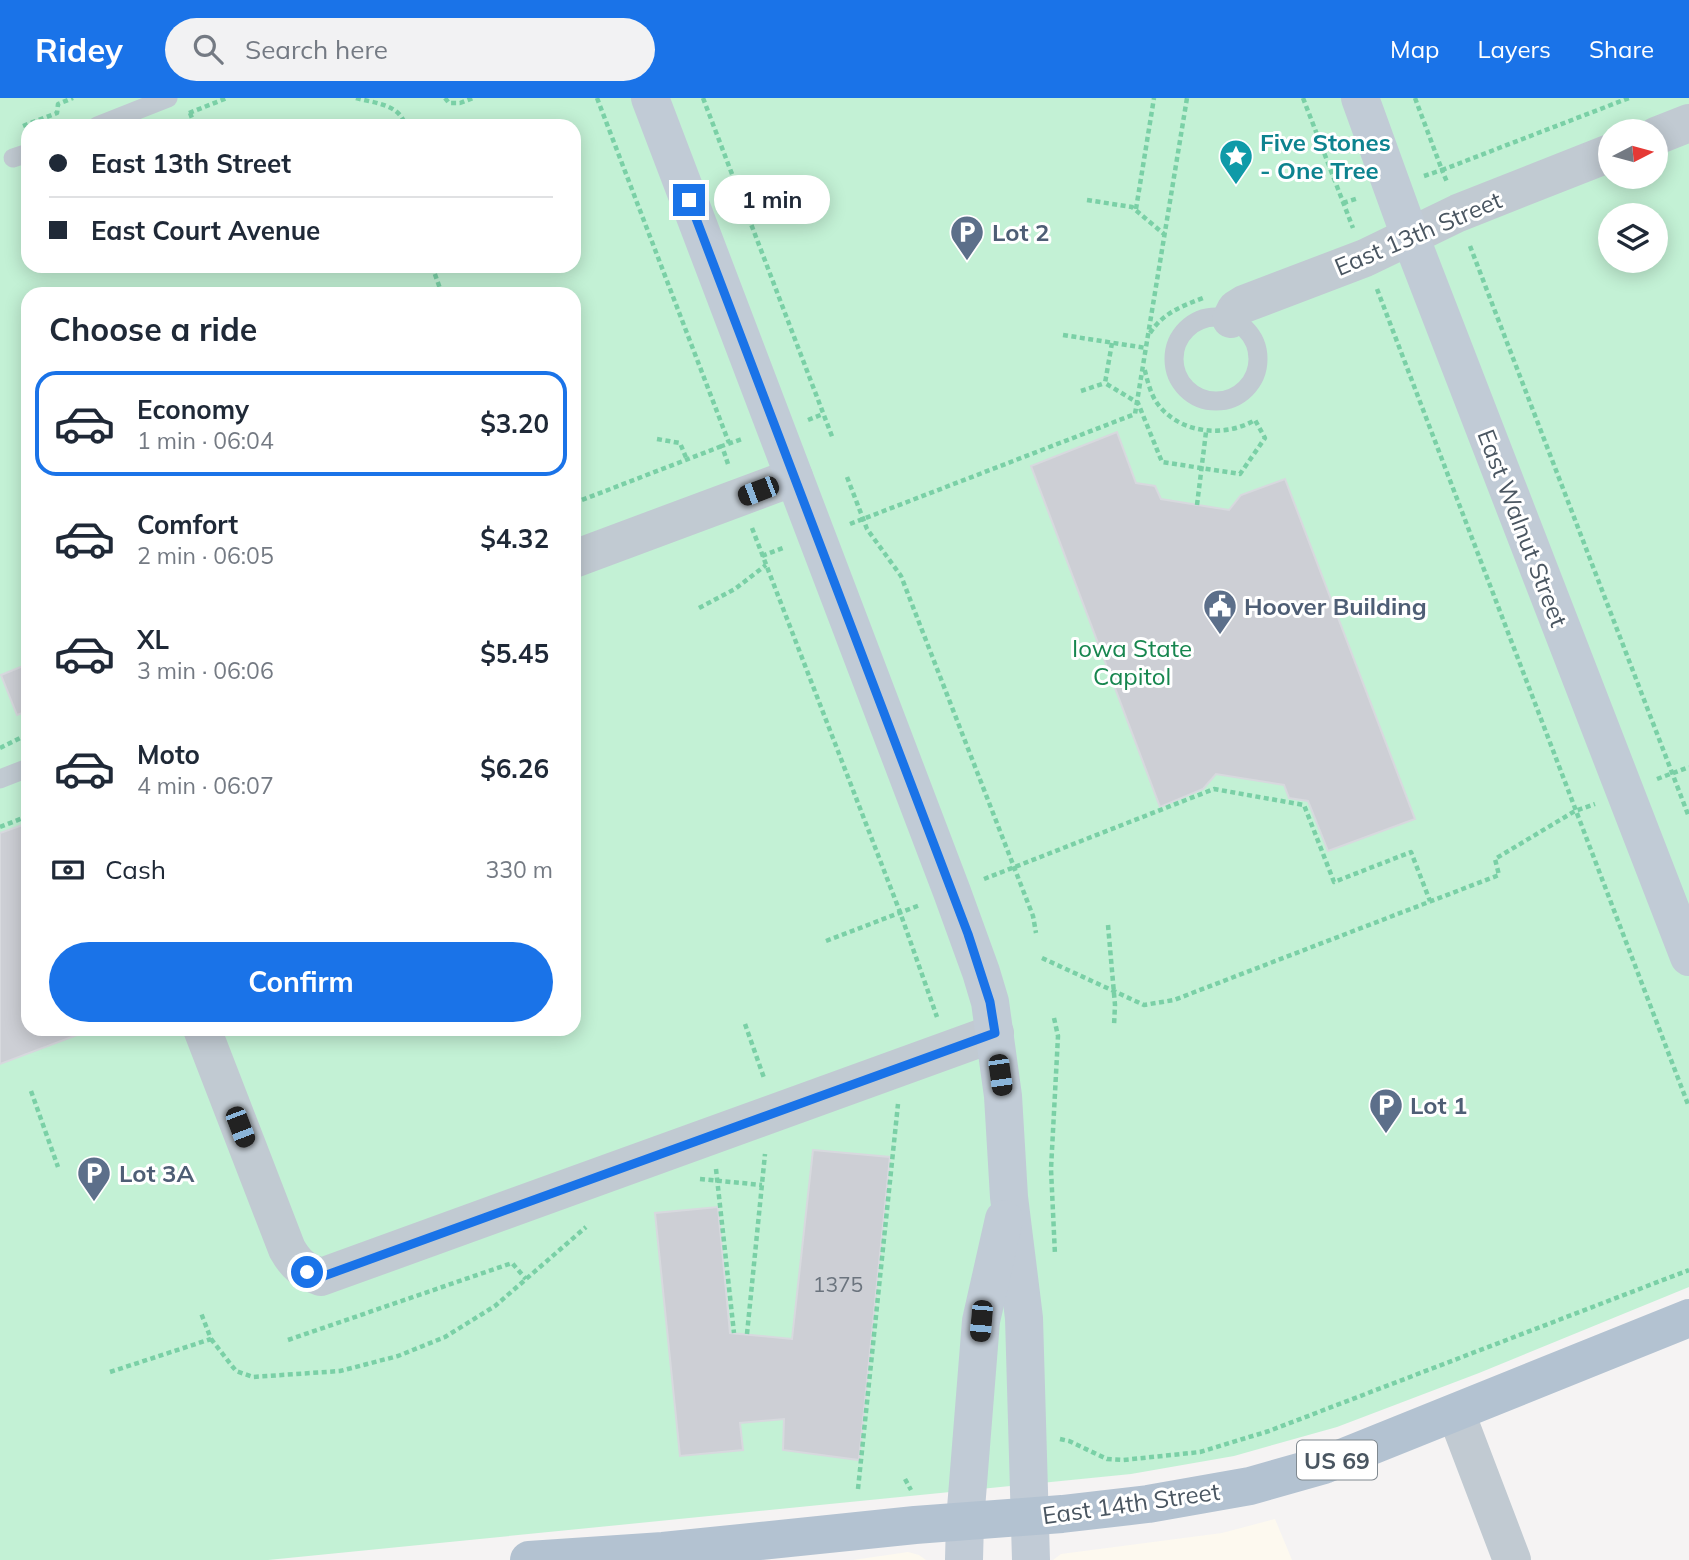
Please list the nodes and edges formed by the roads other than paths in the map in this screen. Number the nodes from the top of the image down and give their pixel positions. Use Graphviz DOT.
graph roads {
  1 [pos="168,98"];
  2 [pos="650,98"];
  3 [pos="1360,98"];
  4 [pos="115,119"];
  5 [pos="1689,123"];
  6 [pos="1668,131"];
  7 [pos="1598,158"];
  8 [pos="1410,236"];
  9 [pos="1231,319"];
  10 [pos="794,477"];
  11 [pos="581,556"];
  12 [pos="21,771"];
  13 [pos="0,779"];
  14 [pos="1689,957"];
  15 [pos="995,1033"];
  16 [pos="205,1036"];
  17 [pos="1009,1197"];
  18 [pos="1689,1318"];
  19 [pos="1456,1413"];
  20 [pos="1029,1517"];
  21 [pos="965,1521"];
  22 [pos="537,1560"];
  23 [pos="964,1560"];
  24 [pos="1031,1560"];
  25 [pos="1512,1560"];
  1 -- 4 [label="lane"];
  2 -- 10 [label="street"];
  3 -- 8 [label="street, East Walnut Street"];
  5 -- 6 [label="street"];
  7 -- 8 [label="street, East 13th Street"];
  8 -- 9 [label="street, East 13th Street"];
  8 -- 14 [label="street, East Walnut Street"];
  9 -- 9 [label="lane"];
  10 -- 11 [label="street"];
  10 -- 15 [label="street"];
  12 -- 13 [label="lane"];
  15 -- 16 [label="street"];
  15 -- 17 [label="street"];
  17 -- 20 [label="street"];
  17 -- 21 [label="street"];
  18 -- 19 [label="main road, East 14th Street / US 69"];
  19 -- 20 [label="main road, East 14th Street / US 69"];
  19 -- 25 [label="street"];
  20 -- 21 [label="main road, East 14th Street / US 69"];
  20 -- 24 [label="street"];
  21 -- 22 [label="main road, East 14th Street / US 69"];
  21 -- 23 [label="street"];
}
